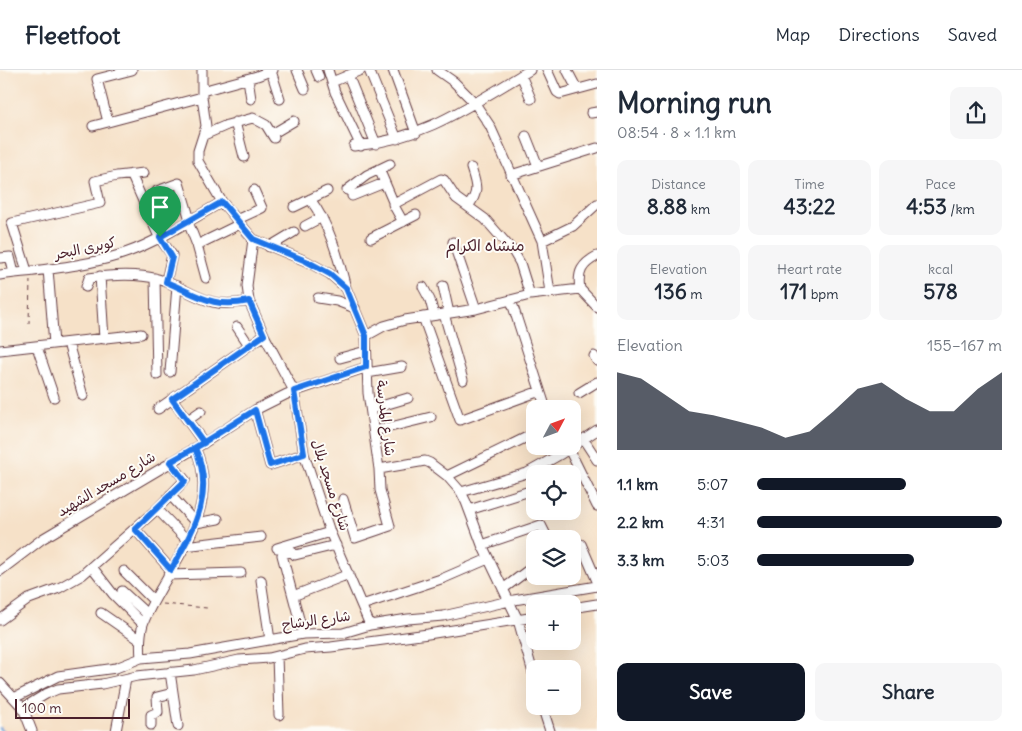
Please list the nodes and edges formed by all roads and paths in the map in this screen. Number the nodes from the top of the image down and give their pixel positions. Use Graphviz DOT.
graph roads {
  1 [pos="132,70"];
  2 [pos="202,70"];
  3 [pos="272,70"];
  4 [pos="297,70"];
  5 [pos="328,70"];
  6 [pos="361,70"];
  7 [pos="369,70"];
  8 [pos="394,70"];
  9 [pos="437,70"];
  10 [pos="530,70"];
  11 [pos="547,70"];
  12 [pos="567,70"];
  13 [pos="348,75"];
  14 [pos="521,75"];
  15 [pos="248,79"];
  16 [pos="332,82"];
  17 [pos="597,84"];
  18 [pos="305,88"];
  19 [pos="577,89"];
  20 [pos="202,94"];
  21 [pos="252,99"];
  22 [pos="280,99"];
  23 [pos="531,99"];
  24 [pos="474,102"];
  25 [pos="108,122"];
  26 [pos="235,122"];
  27 [pos="294,122"];
  28 [pos="93,126"];
  29 [pos="416,133"];
  30 [pos="204,135"];
  31 [pos="526,136"];
  32 [pos="397,139"];
  33 [pos="376,144"];
  34 [pos="597,148"];
  35 [pos="244,157"];
  36 [pos="390,164"];
  37 [pos="538,166"];
  38 [pos="471,168"];
  39 [pos="378,169"];
  40 [pos="144,173"];
  41 [pos="131,174"];
  42 [pos="511,175"];
  43 [pos="384,183"];
  44 [pos="254,190"];
  45 [pos="327,190"];
  46 [pos="157,191"];
  47 [pos="310,200"];
  48 [pos="222,202"];
  49 [pos="393,204"];
  50 [pos="597,204"];
  51 [pos="468,206"];
  52 [pos="294,207"];
  53 [pos="416,215"];
  54 [pos="322,217"];
  55 [pos="189,221"];
  56 [pos="238,222"];
  57 [pos="402,222"];
  58 [pos="305,226"];
  59 [pos="294,232"];
  60 [pos="160,237"];
  61 [pos="372,238"];
  62 [pos="253,239"];
  63 [pos="542,241"];
  64 [pos="453,242"];
  65 [pos="197,245"];
  66 [pos="269,247"];
  67 [pos="597,256"];
  68 [pos="0,258"];
  69 [pos="48,269"];
  70 [pos="28,271"];
  71 [pos="14,273"];
  72 [pos="0,275"];
  73 [pos="100,276"];
  74 [pos="155,278"];
  75 [pos="206,278"];
  76 [pos="166,282"];
  77 [pos="86,286"];
  78 [pos="177,286"];
  79 [pos="443,286"];
  80 [pos="423,287"];
  81 [pos="346,288"];
  82 [pos="580,289"];
  83 [pos="550,292"];
  84 [pos="530,295"];
  85 [pos="318,298"];
  86 [pos="511,300"];
  87 [pos="249,301"];
  88 [pos="597,307"];
  89 [pos="355,308"];
  90 [pos="476,309"];
  91 [pos="442,314"];
  92 [pos="423,317"];
  93 [pos="29,324"];
  94 [pos="237,327"];
  95 [pos="141,334"];
  96 [pos="264,335"];
  97 [pos="366,336"];
  98 [pos="104,338"];
  99 [pos="68,343"];
  100 [pos="54,344"];
  101 [pos="249,345"];
  102 [pos="37,347"];
  103 [pos="0,350"];
  104 [pos="366,351"];
  105 [pos="340,358"];
  106 [pos="402,367"];
  107 [pos="367,370"];
  108 [pos="170,372"];
  109 [pos="156,375"];
  110 [pos="463,380"];
  111 [pos="597,382"];
  112 [pos="294,391"];
  113 [pos="540,391"];
  114 [pos="579,393"];
  115 [pos="83,396"];
  116 [pos="54,397"];
  117 [pos="408,398"];
  118 [pos="172,399"];
  119 [pos="543,400"];
  120 [pos="371,408"];
  121 [pos="158,409"];
  122 [pos="255,410"];
  123 [pos="201,411"];
  124 [pos="431,417"];
  125 [pos="188,420"];
  126 [pos="597,430"];
  127 [pos="374,431"];
  128 [pos="526,437"];
  129 [pos="584,440"];
  130 [pos="581,441"];
  131 [pos="204,443"];
  132 [pos="195,448"];
  133 [pos="304,454"];
  134 [pos="555,455"];
  135 [pos="566,455"];
  136 [pos="597,460"];
  137 [pos="170,462"];
  138 [pos="379,469"];
  139 [pos="447,476"];
  140 [pos="461,492"];
  141 [pos="526,492"];
  142 [pos="170,495"];
  143 [pos="343,499"];
  144 [pos="597,506"];
  145 [pos="157,509"];
  146 [pos="470,510"];
  147 [pos="218,519"];
  148 [pos="196,523"];
  149 [pos="135,529"];
  150 [pos="526,530"];
  151 [pos="526,530"];
  152 [pos="544,530"];
  153 [pos="330,532"];
  154 [pos="261,537"];
  155 [pos="185,543"];
  156 [pos="581,544"];
  157 [pos="336,545"];
  158 [pos="482,545"];
  159 [pos="277,548"];
  160 [pos="488,559"];
  161 [pos="92,567"];
  162 [pos="0,571"];
  163 [pos="124,571"];
  164 [pos="169,572"];
  165 [pos="526,572"];
  166 [pos="241,573"];
  167 [pos="349,574"];
  168 [pos="261,580"];
  169 [pos="597,581"];
  170 [pos="597,586"];
  171 [pos="503,589"];
  172 [pos="122,590"];
  173 [pos="571,595"];
  174 [pos="293,596"];
  175 [pos="526,601"];
  176 [pos="153,602"];
  177 [pos="510,603"];
  178 [pos="362,604"];
  179 [pos="597,604"];
  180 [pos="581,607"];
  181 [pos="207,608"];
  182 [pos="101,613"];
  183 [pos="147,614"];
  184 [pos="517,618"];
  185 [pos="526,618"];
  186 [pos="0,620"];
  187 [pos="143,624"];
  188 [pos="370,625"];
  189 [pos="303,634"];
  190 [pos="140,640"];
  191 [pos="269,649"];
  192 [pos="529,660"];
  193 [pos="137,666"];
  194 [pos="170,672"];
  195 [pos="126,679"];
  196 [pos="0,683"];
  197 [pos="43,689"];
  198 [pos="173,693"];
  199 [pos="14,698"];
  200 [pos="23,708"];
  201 [pos="279,715"];
  202 [pos="545,715"];
  203 [pos="150,725"];
  204 [pos="178,726"];
  205 [pos="32,731"];
  206 [pos="116,731"];
  207 [pos="550,731"];
  1 -- 25 [label="street"];
  2 -- 20 [label="street, شارع المدرسة"];
  3 -- 15 [label="street"];
  3 -- 22 [label="street"];
  4 -- 18 [label="street"];
  5 -- 16 [label="street"];
  6 -- 13 [label="street"];
  7 -- 32 [label="street"];
  8 -- 29 [label="street"];
  9 -- 24 [label="street"];
  10 -- 14 [label="street"];
  11 -- 19 [label="street"];
  12 -- 19 [label="street"];
  13 -- 16 [label="street"];
  13 -- 33 [label="street"];
  14 -- 23 [label="street"];
  14 -- 24 [label="street"];
  15 -- 20 [label="street"];
  15 -- 21 [label="street"];
  16 -- 33 [label="street"];
  17 -- 19 [label="street"];
  20 -- 25 [label="street"];
  20 -- 30 [label="street, شارع المدرسة"];
  24 -- 29 [label="street"];
  24 -- 42 [label="street"];
  25 -- 28 [label="street"];
  26 -- 27 [label="street"];
  26 -- 30 [label="street"];
  26 -- 35 [label="street"];
  29 -- 32 [label="street"];
  30 -- 48 [label="street, شارع المدرسة"];
  31 -- 37 [label="street"];
  32 -- 33 [label="street"];
  34 -- 37 [label="street"];
  36 -- 39 [label="street"];
  37 -- 42 [label="street"];
  38 -- 51 [label="street"];
  39 -- 43 [label="street"];
  39 -- 43 [label="street"];
  40 -- 41 [label="street"];
  41 -- 60 [label="street"];
  41 -- 70 [label="street"];
  42 -- 63 [label="street"];
  43 -- 49 [label="street"];
  44 -- 56 [label="street"];
  45 -- 47 [label="street"];
  46 -- 55 [label="street"];
  47 -- 52 [label="street"];
  47 -- 54 [label="street"];
  48 -- 55 [label="street, كوبرى البحر"];
  48 -- 56 [label="street, شارع المدرسة"];
  49 -- 51 [label="street"];
  49 -- 57 [label="street"];
  50 -- 63 [label="street"];
  51 -- 84 [label="street"];
  53 -- 57 [label="street"];
  54 -- 58 [label="street"];
  54 -- 81 [label="street"];
  55 -- 60 [label="street, كوبرى البحر"];
  55 -- 65 [label="street"];
  56 -- 62 [label="street, شارع المدرسة"];
  56 -- 65 [label="street"];
  57 -- 61 [label="street"];
  59 -- 66 [label="street"];
  60 -- 69 [label="street, كوبرى البحر"];
  60 -- 76 [label="street"];
  62 -- 66 [label="street, شارع المدرسة"];
  62 -- 87 [label="street, شارع مسجد بلال"];
  63 -- 83 [label="street"];
  64 -- 90 [label="street"];
  65 -- 75 [label="street"];
  66 -- 81 [label="street, شارع المدرسة"];
  67 -- 82 [label="street"];
  68 -- 71 [label="street"];
  69 -- 70 [label="street, كوبرى البحر"];
  69 -- 100 [label="street"];
  70 -- 71 [label="street, كوبرى البحر"];
  70 -- 93 [label="path"];
  71 -- 72 [label="street, كوبرى البحر"];
  73 -- 74 [label="street"];
  73 -- 77 [label="street"];
  73 -- 98 [label="street"];
  74 -- 76 [label="street"];
  74 -- 109 [label="street"];
  76 -- 78 [label="street"];
  78 -- 87 [label="street"];
  78 -- 108 [label="street"];
  79 -- 91 [label="street"];
  80 -- 91 [label="street"];
  81 -- 89 [label="street, شارع المدرسة"];
  82 -- 83 [label="street"];
  82 -- 88 [label="street"];
  83 -- 84 [label="street"];
  84 -- 86 [label="street"];
  85 -- 89 [label="street"];
  86 -- 90 [label="street"];
  86 -- 113 [label="street"];
  87 -- 96 [label="street, شارع مسجد بلال"];
  89 -- 97 [label="street, شارع المدرسة"];
  90 -- 91 [label="street"];
  91 -- 92 [label="street"];
  91 -- 110 [label="street"];
  92 -- 97 [label="street"];
  92 -- 113 [label="street"];
  94 -- 101 [label="street"];
  95 -- 98 [label="street"];
  96 -- 101 [label="street"];
  96 -- 112 [label="street, شارع مسجد بلال"];
  97 -- 104 [label="street, شارع المدرسة"];
  98 -- 99 [label="street"];
  99 -- 100 [label="street"];
  99 -- 115 [label="street"];
  100 -- 102 [label="street"];
  101 -- 118 [label="street"];
  102 -- 103 [label="street"];
  102 -- 116 [label="street"];
  104 -- 105 [label="street"];
  104 -- 107 [label="street, شارع المدرسة"];
  106 -- 107 [label="street, شارع مسجد الشهيد"];
  107 -- 112 [label="street, شارع مسجد الشهيد"];
  107 -- 120 [label="street, شارع المدرسة"];
  111 -- 114 [label="street"];
  112 -- 122 [label="street, شارع مسجد الشهيد"];
  112 -- 133 [label="street, شارع مسجد بلال"];
  113 -- 119 [label="street"];
  117 -- 120 [label="street"];
  118 -- 121 [label="street"];
  118 -- 125 [label="street"];
  120 -- 127 [label="street, شارع المدرسة"];
  122 -- 131 [label="street, شارع مسجد الشهيد"];
  122 -- 133 [label="street"];
  123 -- 125 [label="street"];
  124 -- 127 [label="street"];
  125 -- 131 [label="street"];
  126 -- 129 [label="street"];
  127 -- 138 [label="street, شارع المدرسة"];
  128 -- 139 [label="street"];
  129 -- 130 [label="street"];
  129 -- 136 [label="street"];
  131 -- 132 [label="street, شارع مسجد الشهيد"];
  132 -- 137 [label="street, شارع مسجد الشهيد"];
  132 -- 148 [label="street"];
  133 -- 153 [label="street, شارع مسجد بلال"];
  134 -- 140 [label="street"];
  135 -- 144 [label="street"];
  137 -- 142 [label="street"];
  137 -- 162 [label="street, شارع مسجد الشهيد"];
  138 -- 139 [label="street"];
  138 -- 143 [label="street, شارع المدرسة"];
  139 -- 140 [label="street"];
  140 -- 146 [label="street"];
  141 -- 146 [label="street"];
  142 -- 145 [label="street"];
  142 -- 148 [label="street"];
  145 -- 149 [label="street"];
  145 -- 155 [label="street"];
  146 -- 158 [label="street"];
  147 -- 148 [label="street"];
  148 -- 155 [label="street"];
  149 -- 161 [label="street"];
  149 -- 164 [label="street"];
  150 -- 158 [label="street"];
  151 -- 152 [label="street"];
  153 -- 157 [label="street, شارع مسجد بلال"];
  153 -- 159 [label="street"];
  154 -- 155 [label="street"];
  155 -- 164 [label="street"];
  156 -- 169 [label="street"];
  157 -- 167 [label="street, شارع مسجد بلال"];
  157 -- 174 [label="street"];
  158 -- 160 [label="street"];
  160 -- 171 [label="street"];
  160 -- 178 [label="street"];
  161 -- 186 [label="street"];
  161 -- 187 [label="street"];
  163 -- 176 [label="street"];
  164 -- 166 [label="street"];
  164 -- 176 [label="street"];
  165 -- 171 [label="street"];
  167 -- 174 [label="street"];
  167 -- 178 [label="street, شارع مسجد بلال"];
  168 -- 191 [label="street"];
  170 -- 173 [label="street, شارع الرشاح"];
  171 -- 177 [label="street"];
  172 -- 183 [label="street"];
  174 -- 189 [label="street"];
  175 -- 177 [label="street, شارع الرشاح"];
  176 -- 181 [label="path"];
  176 -- 183 [label="street"];
  177 -- 184 [label="street"];
  177 -- 188 [label="street, شارع الرشاح"];
  178 -- 188 [label="street, شارع مسجد بلال"];
  179 -- 180 [label="street"];
  182 -- 190 [label="street"];
  183 -- 187 [label="street"];
  184 -- 185 [label="street, شارع الرشاح"];
  184 -- 191 [label="street, شارع الرشاح"];
  184 -- 192 [label="street"];
  187 -- 190 [label="street"];
  188 -- 189 [label="street, شارع الرشاح"];
  189 -- 191 [label="street, شارع الرشاح"];
  190 -- 193 [label="street"];
  191 -- 193 [label="street, شارع الرشاح"];
  191 -- 194 [label="street, شارع الرشاح"];
  191 -- 201 [label="street"];
  193 -- 194 [label="street, شارع الرشاح"];
  193 -- 195 [label="street, شارع الرشاح"];
  193 -- 197 [label="street, شارع الرشاح"];
  194 -- 198 [label="street"];
  195 -- 197 [label="street, شارع الرشاح"];
  195 -- 206 [label="street"];
  196 -- 199 [label="street"];
  197 -- 199 [label="street, شارع الرشاح"];
  197 -- 200 [label="street, شارع الرشاح"];
  198 -- 203 [label="street"];
  198 -- 204 [label="street"];
  199 -- 200 [label="street"];
  200 -- 205 [label="street"];
  202 -- 207 [label="street"];
}
